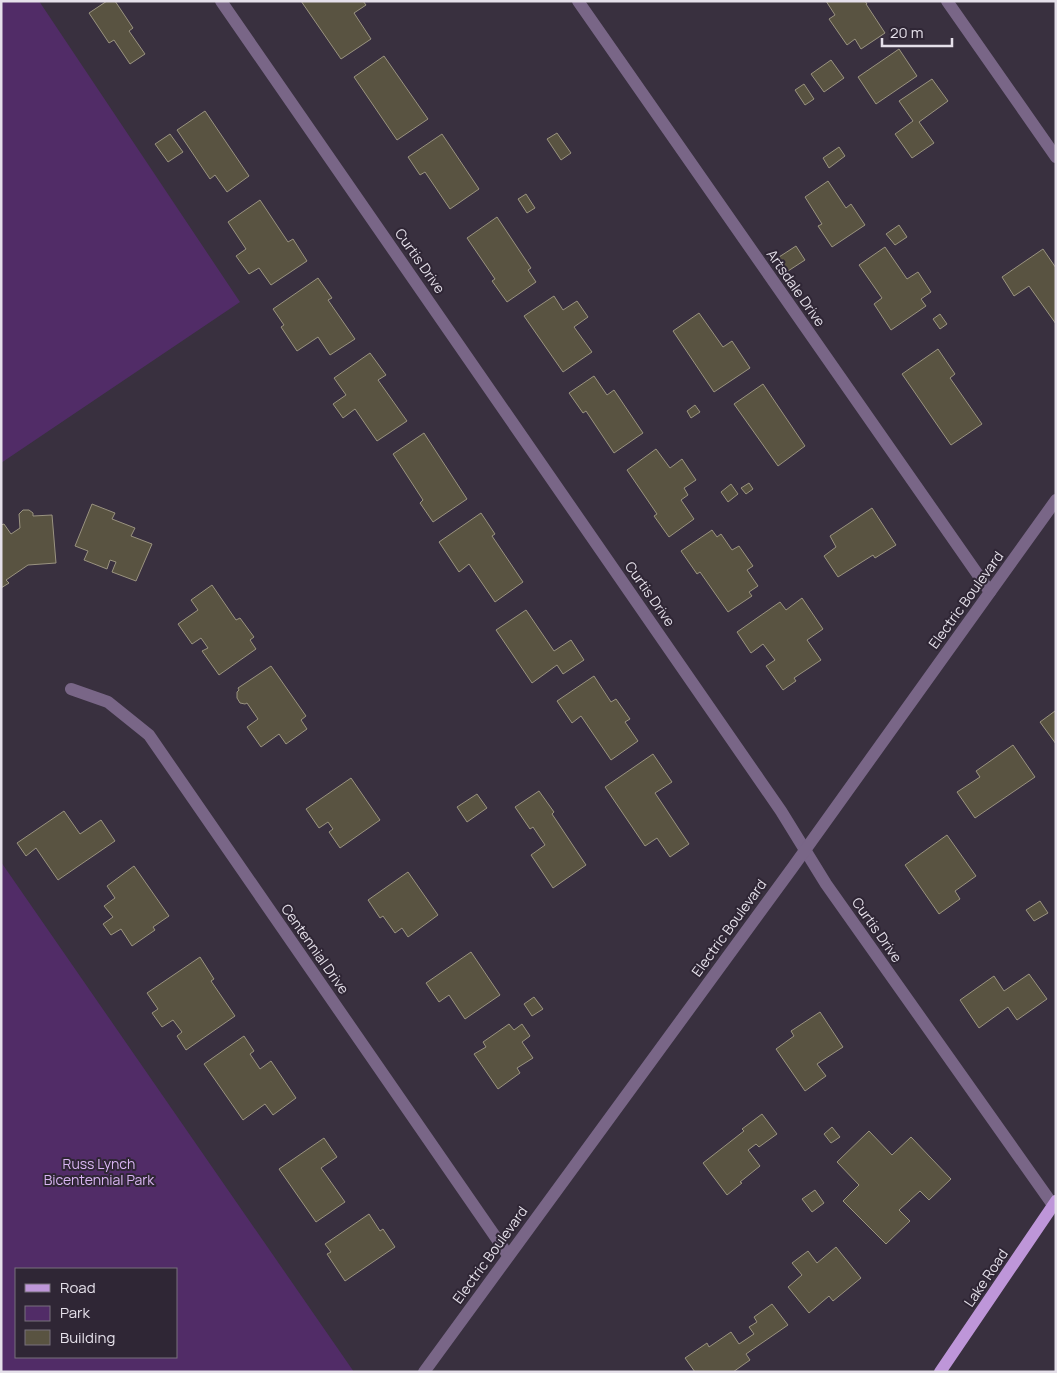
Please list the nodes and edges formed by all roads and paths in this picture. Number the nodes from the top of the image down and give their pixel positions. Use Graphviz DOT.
graph roads {
  1 [pos="222,1"];
  2 [pos="578,1"];
  3 [pos="947,1"];
  4 [pos="1056,158"];
  5 [pos="1056,500"];
  6 [pos="990,592"];
  7 [pos="71,689"];
  8 [pos="805,850"];
  9 [pos="1054,1203"];
  10 [pos="508,1255"];
  11 [pos="424,1372"];
  12 [pos="940,1372"];
  1 -- 8 [label="street, Curtis Drive"];
  2 -- 6 [label="street, Artsdale Drive"];
  3 -- 4 [label="street"];
  5 -- 6 [label="street, Electric Boulevard"];
  6 -- 8 [label="street, Electric Boulevard"];
  7 -- 10 [label="street, Centennial Drive"];
  8 -- 9 [label="street, Curtis Drive"];
  8 -- 10 [label="street, Electric Boulevard"];
  9 -- 12 [label="main road, Lake Road"];
  10 -- 11 [label="street, Electric Boulevard"];
}
